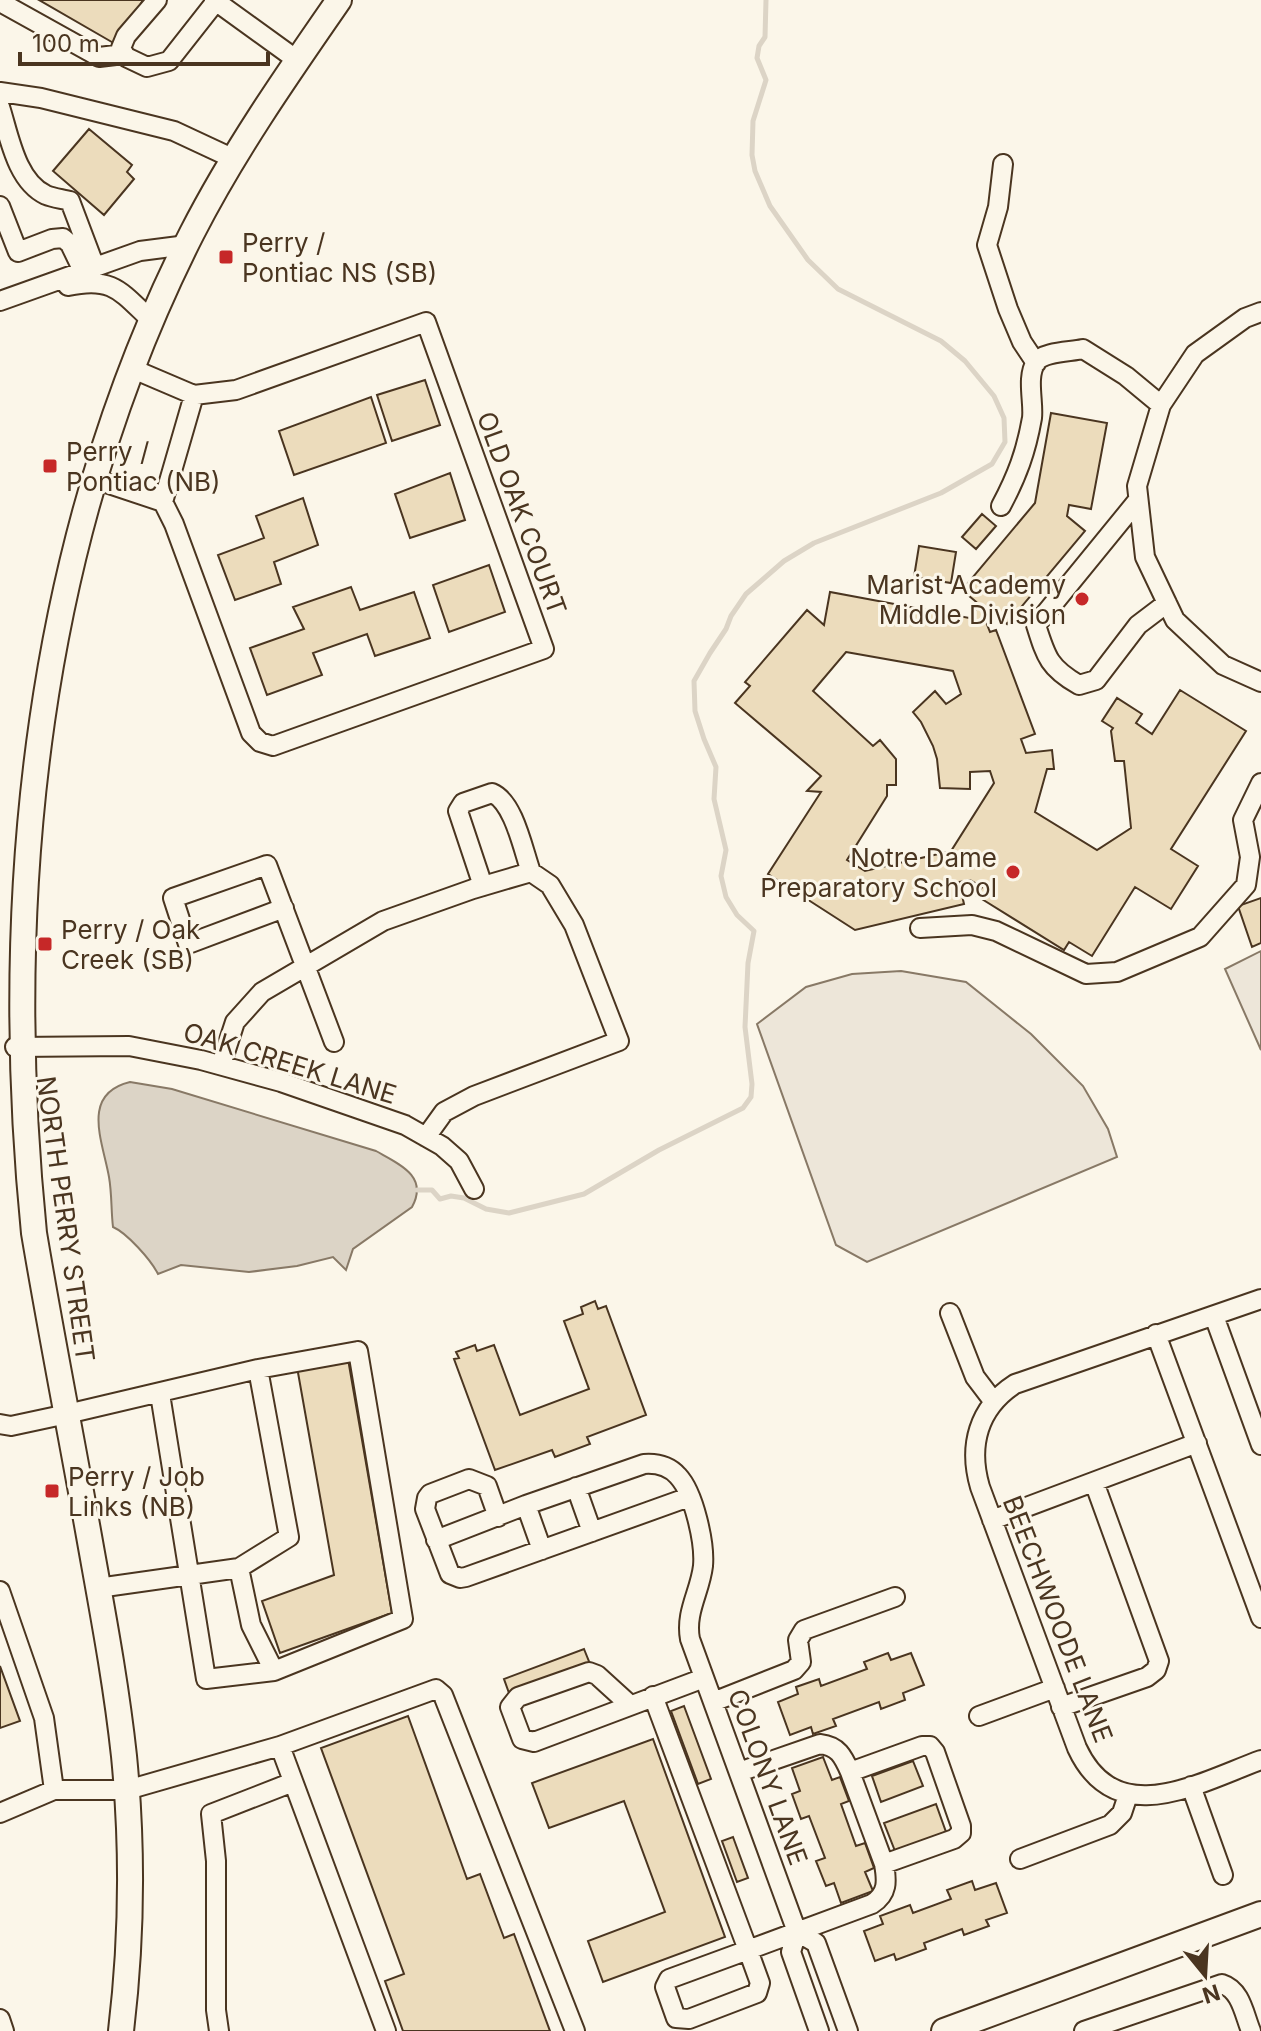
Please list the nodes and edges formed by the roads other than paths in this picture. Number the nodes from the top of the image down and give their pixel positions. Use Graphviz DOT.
graph roads {
  1 [pos="157,0"];
  2 [pos="216,0"];
  3 [pos="339,0"];
  4 [pos="0,2"];
  5 [pos="124,54"];
  6 [pos="297,60"];
  7 [pos="0,92"];
  8 [pos="0,107"];
  9 [pos="234,159"];
  10 [pos="1003,164"];
  11 [pos="0,206"];
  12 [pos="187,245"];
  13 [pos="89,269"];
  14 [pos="41,286"];
  15 [pos="0,301"];
  16 [pos="1261,312"];
  17 [pos="152,321"];
  18 [pos="1036,363"];
  19 [pos="133,369"];
  20 [pos="194,395"];
  21 [pos="1161,405"];
  22 [pos="91,478"];
  23 [pos="1138,500"];
  24 [pos="163,502"];
  25 [pos="1001,506"];
  26 [pos="1167,603"];
  27 [pos="1261,682"];
  28 [pos="1261,783"];
  29 [pos="531,872"];
  30 [pos="483,886"];
  31 [pos="284,908"];
  32 [pos="920,928"];
  33 [pos="307,967"];
  34 [pos="334,1042"];
  35 [pos="15,1047"];
  36 [pos="221,1065"];
  37 [pos="426,1137"];
  38 [pos="474,1189"];
  39 [pos="1261,1299"];
  40 [pos="950,1313"];
  41 [pos="1214,1316"];
  42 [pos="1156,1334"];
  43 [pos="258,1369"];
  44 [pos="160,1394"];
  45 [pos="994,1402"];
  46 [pos="67,1414"];
  47 [pos="0,1424"];
  48 [pos="1197,1443"];
  49 [pos="1261,1445"];
  50 [pos="1094,1482"];
  51 [pos="576,1487"];
  52 [pos="689,1497"];
  53 [pos="526,1505"];
  54 [pos="498,1517"];
  55 [pos="992,1520"];
  56 [pos="592,1532"];
  57 [pos="436,1540"];
  58 [pos="542,1550"];
  59 [pos="239,1568"];
  60 [pos="190,1576"];
  61 [pos="98,1588"];
  62 [pos="0,1591"];
  63 [pos="895,1597"];
  64 [pos="1261,1618"];
  65 [pos="274,1671"];
  66 [pos="704,1678"];
  67 [pos="1055,1688"];
  68 [pos="653,1696"];
  69 [pos="713,1702"];
  70 [pos="630,1705"];
  71 [pos="1061,1707"];
  72 [pos="979,1716"];
  73 [pos="280,1746"];
  74 [pos="1261,1760"];
  75 [pos="739,1772"];
  76 [pos="850,1772"];
  77 [pos="293,1782"];
  78 [pos="1191,1786"];
  79 [pos="54,1790"];
  80 [pos="127,1790"];
  81 [pos="1128,1795"];
  82 [pos="0,1813"];
  83 [pos="1020,1859"];
  84 [pos="884,1864"];
  85 [pos="1223,1875"];
  86 [pos="1261,1914"];
  87 [pos="797,1932"];
  88 [pos="748,1950"];
  89 [pos="0,2019"];
  90 [pos="4,2031"];
  91 [pos="121,2031"];
  92 [pos="219,2031"];
  93 [pos="386,2031"];
  94 [pos="575,2031"];
  95 [pos="819,2031"];
  96 [pos="848,2031"];
  97 [pos="944,2031"];
  98 [pos="1084,2031"];
  99 [pos="1251,2031"];
  1 -- 5 [label="street"];
  2 -- 5 [label="street"];
  2 -- 6 [label="street"];
  3 -- 6 [label="main road, NORTH PERRY STREET"];
  4 -- 5 [label="street"];
  6 -- 9 [label="main road, NORTH PERRY STREET"];
  7 -- 9 [label="street"];
  8 -- 13 [label="street"];
  9 -- 12 [label="main road, NORTH PERRY STREET"];
  10 -- 18 [label="street"];
  11 -- 13 [label="street"];
  12 -- 13 [label="street"];
  12 -- 17 [label="main road, NORTH PERRY STREET"];
  13 -- 14 [label="street"];
  14 -- 15 [label="street"];
  14 -- 17 [label="street"];
  16 -- 21 [label="street"];
  17 -- 19 [label="main road, NORTH PERRY STREET"];
  18 -- 21 [label="street"];
  18 -- 25 [label="street"];
  19 -- 20 [label="street, OLD OAK COURT"];
  19 -- 22 [label="main road, NORTH PERRY STREET"];
  20 -- 24 [label="street"];
  20 -- 24 [label="street, OLD OAK COURT"];
  21 -- 23 [label="street"];
  22 -- 24 [label="street"];
  22 -- 35 [label="main road, NORTH PERRY STREET"];
  23 -- 26 [label="street"];
  23 -- 26 [label="street"];
  26 -- 27 [label="street"];
  28 -- 32 [label="street"];
  29 -- 30 [label="street"];
  29 -- 30 [label="street"];
  29 -- 37 [label="street"];
  30 -- 33 [label="street"];
  31 -- 31 [label="street"];
  31 -- 33 [label="street"];
  33 -- 34 [label="street"];
  33 -- 36 [label="street"];
  35 -- 36 [label="street, OAK CREEK LANE"];
  35 -- 46 [label="main road, NORTH PERRY STREET"];
  36 -- 37 [label="street, OAK CREEK LANE"];
  37 -- 38 [label="street, OAK CREEK LANE"];
  39 -- 41 [label="street"];
  40 -- 45 [label="street"];
  41 -- 42 [label="street"];
  41 -- 49 [label="street"];
  42 -- 45 [label="street"];
  42 -- 48 [label="street"];
  43 -- 44 [label="street"];
  43 -- 59 [label="street"];
  43 -- 65 [label="street"];
  44 -- 46 [label="street"];
  44 -- 60 [label="street"];
  45 -- 55 [label="street, BEECHWOODE LANE"];
  46 -- 47 [label="street"];
  46 -- 61 [label="main road, NORTH PERRY STREET"];
  48 -- 50 [label="street"];
  48 -- 64 [label="street"];
  50 -- 55 [label="street"];
  50 -- 71 [label="street"];
  51 -- 52 [label="street"];
  51 -- 53 [label="street"];
  51 -- 56 [label="street"];
  52 -- 56 [label="street"];
  52 -- 66 [label="street, COLONY LANE"];
  53 -- 54 [label="street"];
  53 -- 58 [label="street"];
  54 -- 57 [label="street"];
  54 -- 57 [label="street"];
  55 -- 67 [label="street, BEECHWOODE LANE"];
  56 -- 58 [label="street"];
  57 -- 58 [label="street"];
  59 -- 60 [label="street"];
  59 -- 65 [label="street"];
  60 -- 61 [label="street"];
  60 -- 65 [label="street"];
  61 -- 80 [label="main road, NORTH PERRY STREET"];
  62 -- 79 [label="street"];
  63 -- 69 [label="street"];
  66 -- 68 [label="street"];
  66 -- 69 [label="street, COLONY LANE"];
  67 -- 71 [label="street, BEECHWOODE LANE"];
  67 -- 72 [label="street"];
  68 -- 70 [label="street"];
  68 -- 88 [label="street"];
  69 -- 75 [label="street, COLONY LANE"];
  70 -- 70 [label="street"];
  71 -- 81 [label="street, BEECHWOODE LANE"];
  73 -- 77 [label="street"];
  73 -- 80 [label="street"];
  73 -- 94 [label="street"];
  74 -- 78 [label="street"];
  75 -- 76 [label="street"];
  75 -- 87 [label="street, COLONY LANE"];
  76 -- 84 [label="street"];
  76 -- 84 [label="street"];
  77 -- 92 [label="street"];
  77 -- 93 [label="street"];
  78 -- 81 [label="street"];
  78 -- 85 [label="street"];
  79 -- 80 [label="street"];
  79 -- 82 [label="street"];
  80 -- 91 [label="main road, NORTH PERRY STREET"];
  81 -- 83 [label="street"];
  84 -- 87 [label="street"];
  86 -- 97 [label="main road"];
  87 -- 88 [label="street"];
  87 -- 95 [label="street, COLONY LANE"];
  87 -- 96 [label="street, COLONY LANE"];
  88 -- 88 [label="street"];
  89 -- 90 [label="street"];
  98 -- 99 [label="street"];
}
